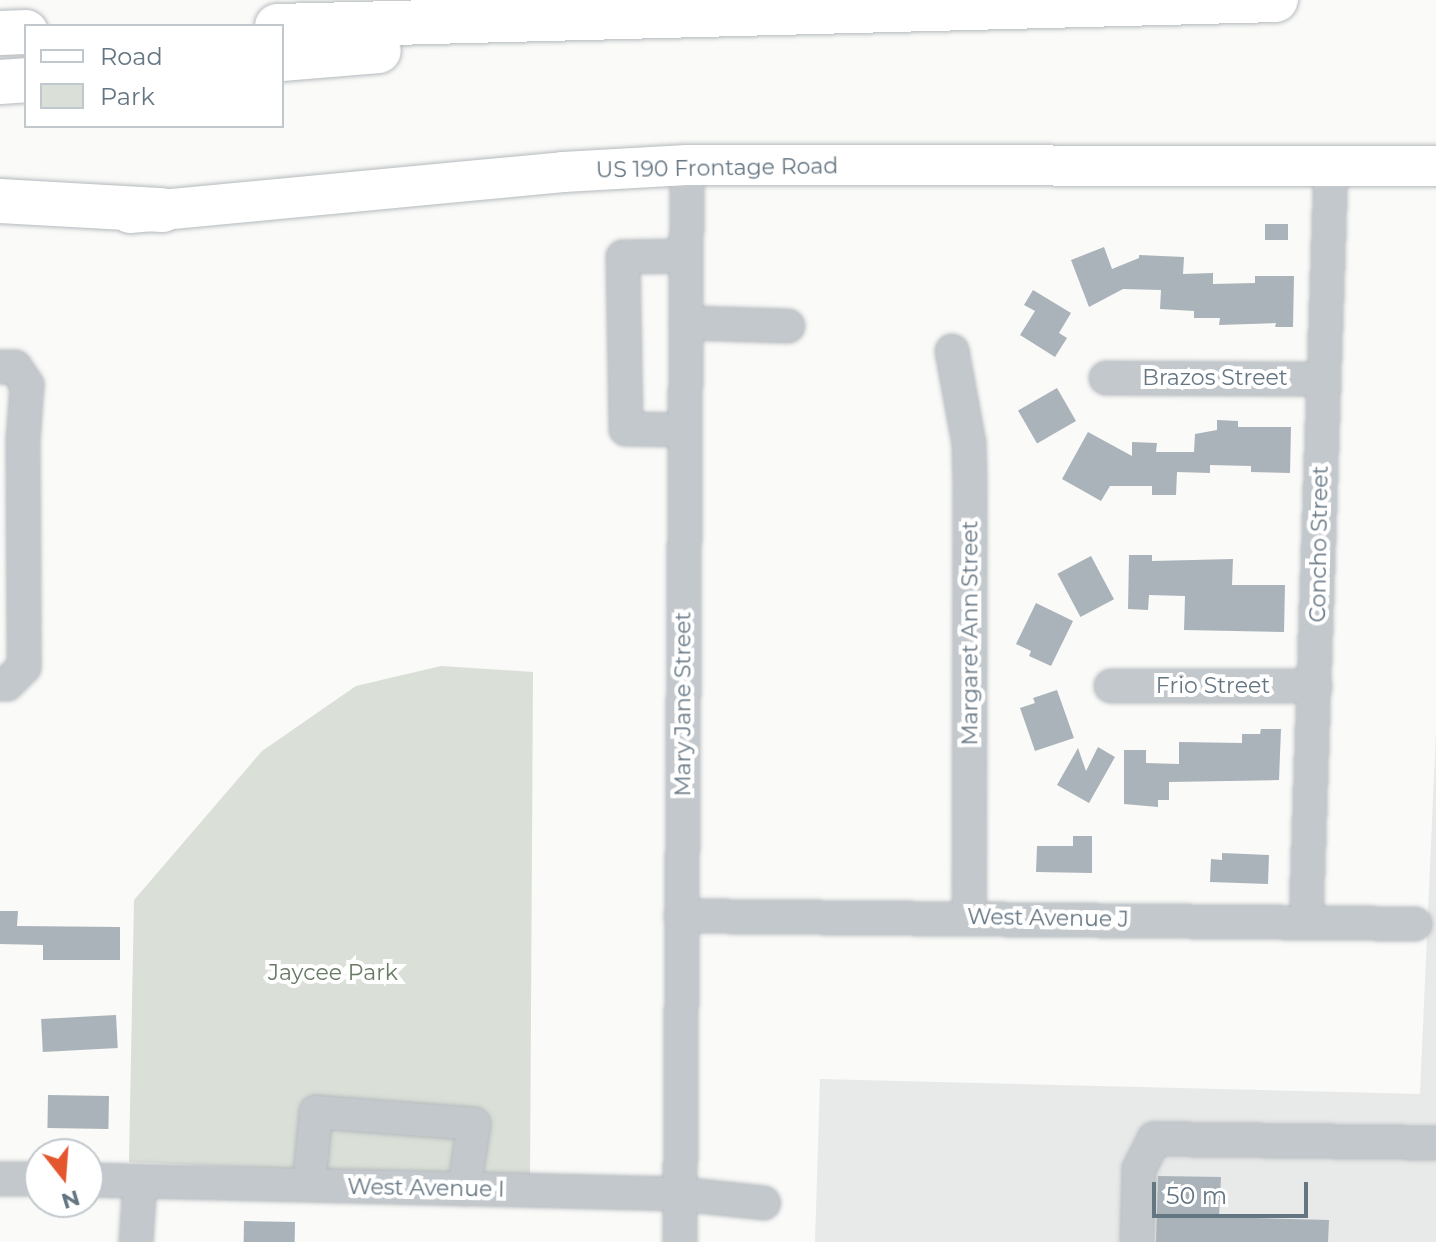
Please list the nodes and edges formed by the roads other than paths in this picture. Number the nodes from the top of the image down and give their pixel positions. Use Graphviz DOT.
graph roads {
  1 [pos="1276,0"];
  2 [pos="842,13"];
  3 [pos="284,26"];
  4 [pos="24,32"];
  5 [pos="0,33"];
  6 [pos="284,59"];
  7 [pos="24,80"];
  8 [pos="0,82"];
  9 [pos="687,165"];
  10 [pos="1331,165"];
  11 [pos="1436,166"];
  12 [pos="0,201"];
  13 [pos="163,210"];
  14 [pos="0,223"];
  15 [pos="686,256"];
  16 [pos="686,323"];
  17 [pos="788,326"];
  18 [pos="952,351"];
  19 [pos="0,367"];
  20 [pos="1106,378"];
  21 [pos="1323,379"];
  22 [pos="685,430"];
  23 [pos="12,441"];
  24 [pos="0,684"];
  25 [pos="1111,686"];
  26 [pos="1315,686"];
  27 [pos="681,916"];
  28 [pos="969,917"];
  29 [pos="1306,923"];
  30 [pos="1415,924"];
  31 [pos="1436,1143"];
  32 [pos="0,1179"];
  33 [pos="24,1179"];
  34 [pos="104,1180"];
  35 [pos="140,1181"];
  36 [pos="309,1185"];
  37 [pos="464,1189"];
  38 [pos="680,1194"];
  39 [pos="764,1203"];
  40 [pos="136,1242"];
  41 [pos="680,1242"];
  42 [pos="1137,1242"];
  1 -- 2 [label="highway"];
  2 -- 3 [label="highway"];
  2 -- 6 [label="highway"];
  4 -- 5 [label="highway"];
  7 -- 8 [label="highway"];
  9 -- 10 [label="main road, US 190 Frontage Road"];
  9 -- 13 [label="main road, US 190 Frontage Road"];
  9 -- 15 [label="street, Mary Jane Street"];
  10 -- 11 [label="main road, US 190 Frontage Road"];
  10 -- 21 [label="street, Concho Street"];
  12 -- 13 [label="highway"];
  13 -- 14 [label="main road, US 190 Frontage Road"];
  15 -- 16 [label="street, Mary Jane Street"];
  15 -- 22 [label="street"];
  16 -- 17 [label="street"];
  16 -- 22 [label="street, Mary Jane Street"];
  18 -- 28 [label="street, Margaret Ann Street"];
  19 -- 23 [label="street"];
  20 -- 21 [label="street, Brazos Street"];
  21 -- 26 [label="street, Concho Street"];
  22 -- 27 [label="street, Mary Jane Street"];
  23 -- 24 [label="street"];
  25 -- 26 [label="street, Frio Street"];
  26 -- 29 [label="street, Concho Street"];
  27 -- 28 [label="street, West Avenue J"];
  27 -- 38 [label="street, Mary Jane Street"];
  28 -- 29 [label="street, West Avenue J"];
  29 -- 30 [label="street, West Avenue J"];
  31 -- 42 [label="street"];
  32 -- 33 [label="street"];
  34 -- 35 [label="street, West Avenue I"];
  35 -- 36 [label="street, West Avenue I"];
  35 -- 40 [label="street"];
  36 -- 37 [label="street, West Avenue I"];
  36 -- 37 [label="street"];
  37 -- 38 [label="street, West Avenue I"];
  38 -- 39 [label="street, West Avenue I"];
  38 -- 41 [label="street, Mary Jane Street"];
}
